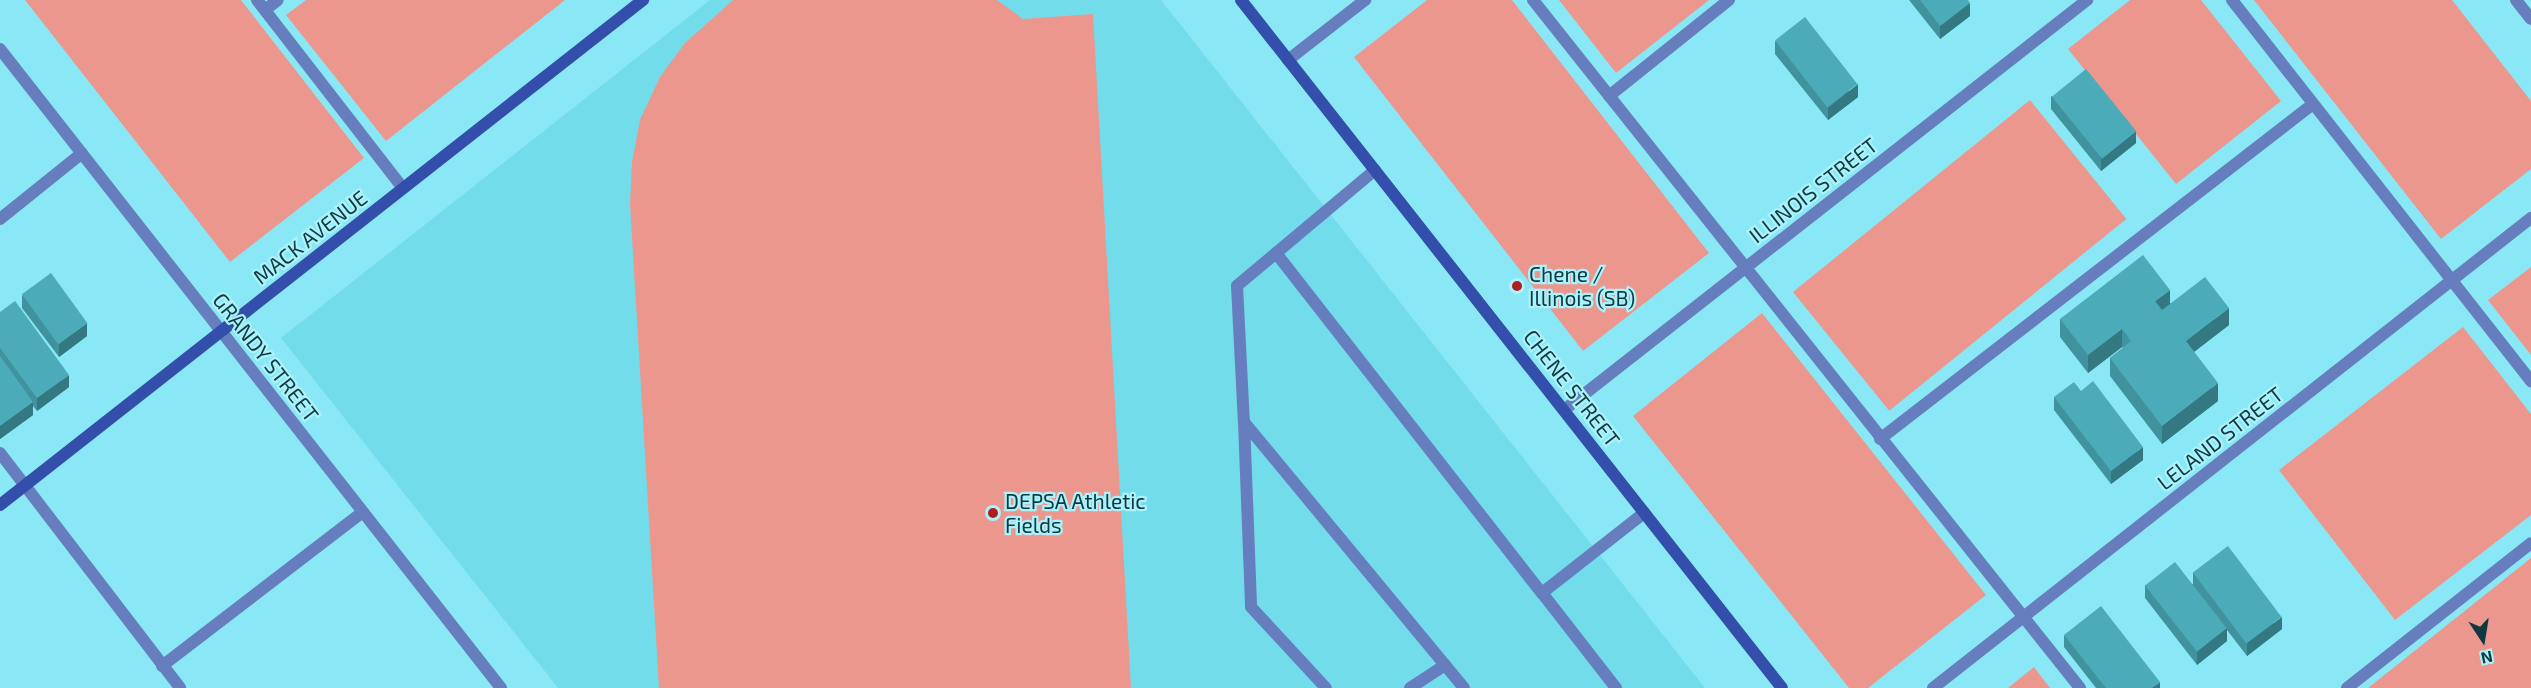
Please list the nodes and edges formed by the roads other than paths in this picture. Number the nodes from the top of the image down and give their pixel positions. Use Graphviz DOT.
graph roads {
  1 [pos="278,0"];
  2 [pos="643,0"];
  3 [pos="1241,0"];
  4 [pos="1365,0"];
  5 [pos="1533,0"];
  6 [pos="1729,0"];
  7 [pos="2087,0"];
  8 [pos="2232,0"];
  9 [pos="2516,0"];
  10 [pos="261,5"];
  11 [pos="2531,20"];
  12 [pos="0,49"];
  13 [pos="1288,60"];
  14 [pos="1609,96"];
  15 [pos="2313,104"];
  16 [pos="82,153"];
  17 [pos="1375,170"];
  18 [pos="403,188"];
  19 [pos="2531,218"];
  20 [pos="0,219"];
  21 [pos="1276,253"];
  22 [pos="1744,268"];
  23 [pos="2451,281"];
  24 [pos="222,332"];
  25 [pos="2531,382"];
  26 [pos="1564,410"];
  27 [pos="1244,422"];
  28 [pos="1880,439"];
  29 [pos="0,453"];
  30 [pos="26,484"];
  31 [pos="0,505"];
  32 [pos="363,512"];
  33 [pos="1644,513"];
  34 [pos="2531,543"];
  35 [pos="1542,593"];
  36 [pos="2024,617"];
  37 [pos="1445,665"];
  38 [pos="162,666"];
  39 [pos="496,686"];
  40 [pos="180,688"];
  41 [pos="1326,688"];
  42 [pos="1410,688"];
  43 [pos="1464,688"];
  44 [pos="1616,688"];
  45 [pos="1782,688"];
  46 [pos="1933,688"];
  47 [pos="2080,688"];
  48 [pos="2347,688"];
  1 -- 10 [label="street"];
  2 -- 18 [label="street, MACK AVENUE"];
  3 -- 13 [label="street, CHENE STREET"];
  4 -- 13 [label="street"];
  5 -- 14 [label="street"];
  6 -- 14 [label="street"];
  7 -- 22 [label="street, ILLINOIS STREET"];
  8 -- 15 [label="street"];
  9 -- 11 [label="street"];
  10 -- 18 [label="street"];
  12 -- 16 [label="street, GRANDY STREET"];
  13 -- 17 [label="street, CHENE STREET"];
  14 -- 22 [label="street"];
  15 -- 23 [label="street"];
  15 -- 28 [label="street"];
  16 -- 20 [label="street"];
  16 -- 24 [label="street, GRANDY STREET"];
  17 -- 21 [label="street"];
  17 -- 26 [label="street, CHENE STREET"];
  18 -- 24 [label="street, MACK AVENUE"];
  19 -- 23 [label="street, LELAND STREET"];
  21 -- 27 [label="street"];
  21 -- 35 [label="street"];
  22 -- 26 [label="street, ILLINOIS STREET"];
  22 -- 28 [label="street"];
  23 -- 25 [label="street"];
  23 -- 36 [label="street, LELAND STREET"];
  24 -- 30 [label="street, MACK AVENUE"];
  24 -- 32 [label="street, GRANDY STREET"];
  26 -- 33 [label="street, CHENE STREET"];
  27 -- 37 [label="street"];
  27 -- 41 [label="street"];
  28 -- 36 [label="street"];
  29 -- 30 [label="street"];
  30 -- 31 [label="street, MACK AVENUE"];
  30 -- 38 [label="street"];
  32 -- 38 [label="street"];
  32 -- 39 [label="street, GRANDY STREET"];
  33 -- 35 [label="street"];
  33 -- 45 [label="street, CHENE STREET"];
  34 -- 48 [label="street"];
  35 -- 44 [label="street"];
  36 -- 46 [label="street, LELAND STREET"];
  36 -- 47 [label="street"];
  37 -- 42 [label="street"];
  37 -- 43 [label="street"];
  38 -- 40 [label="street"];
}
